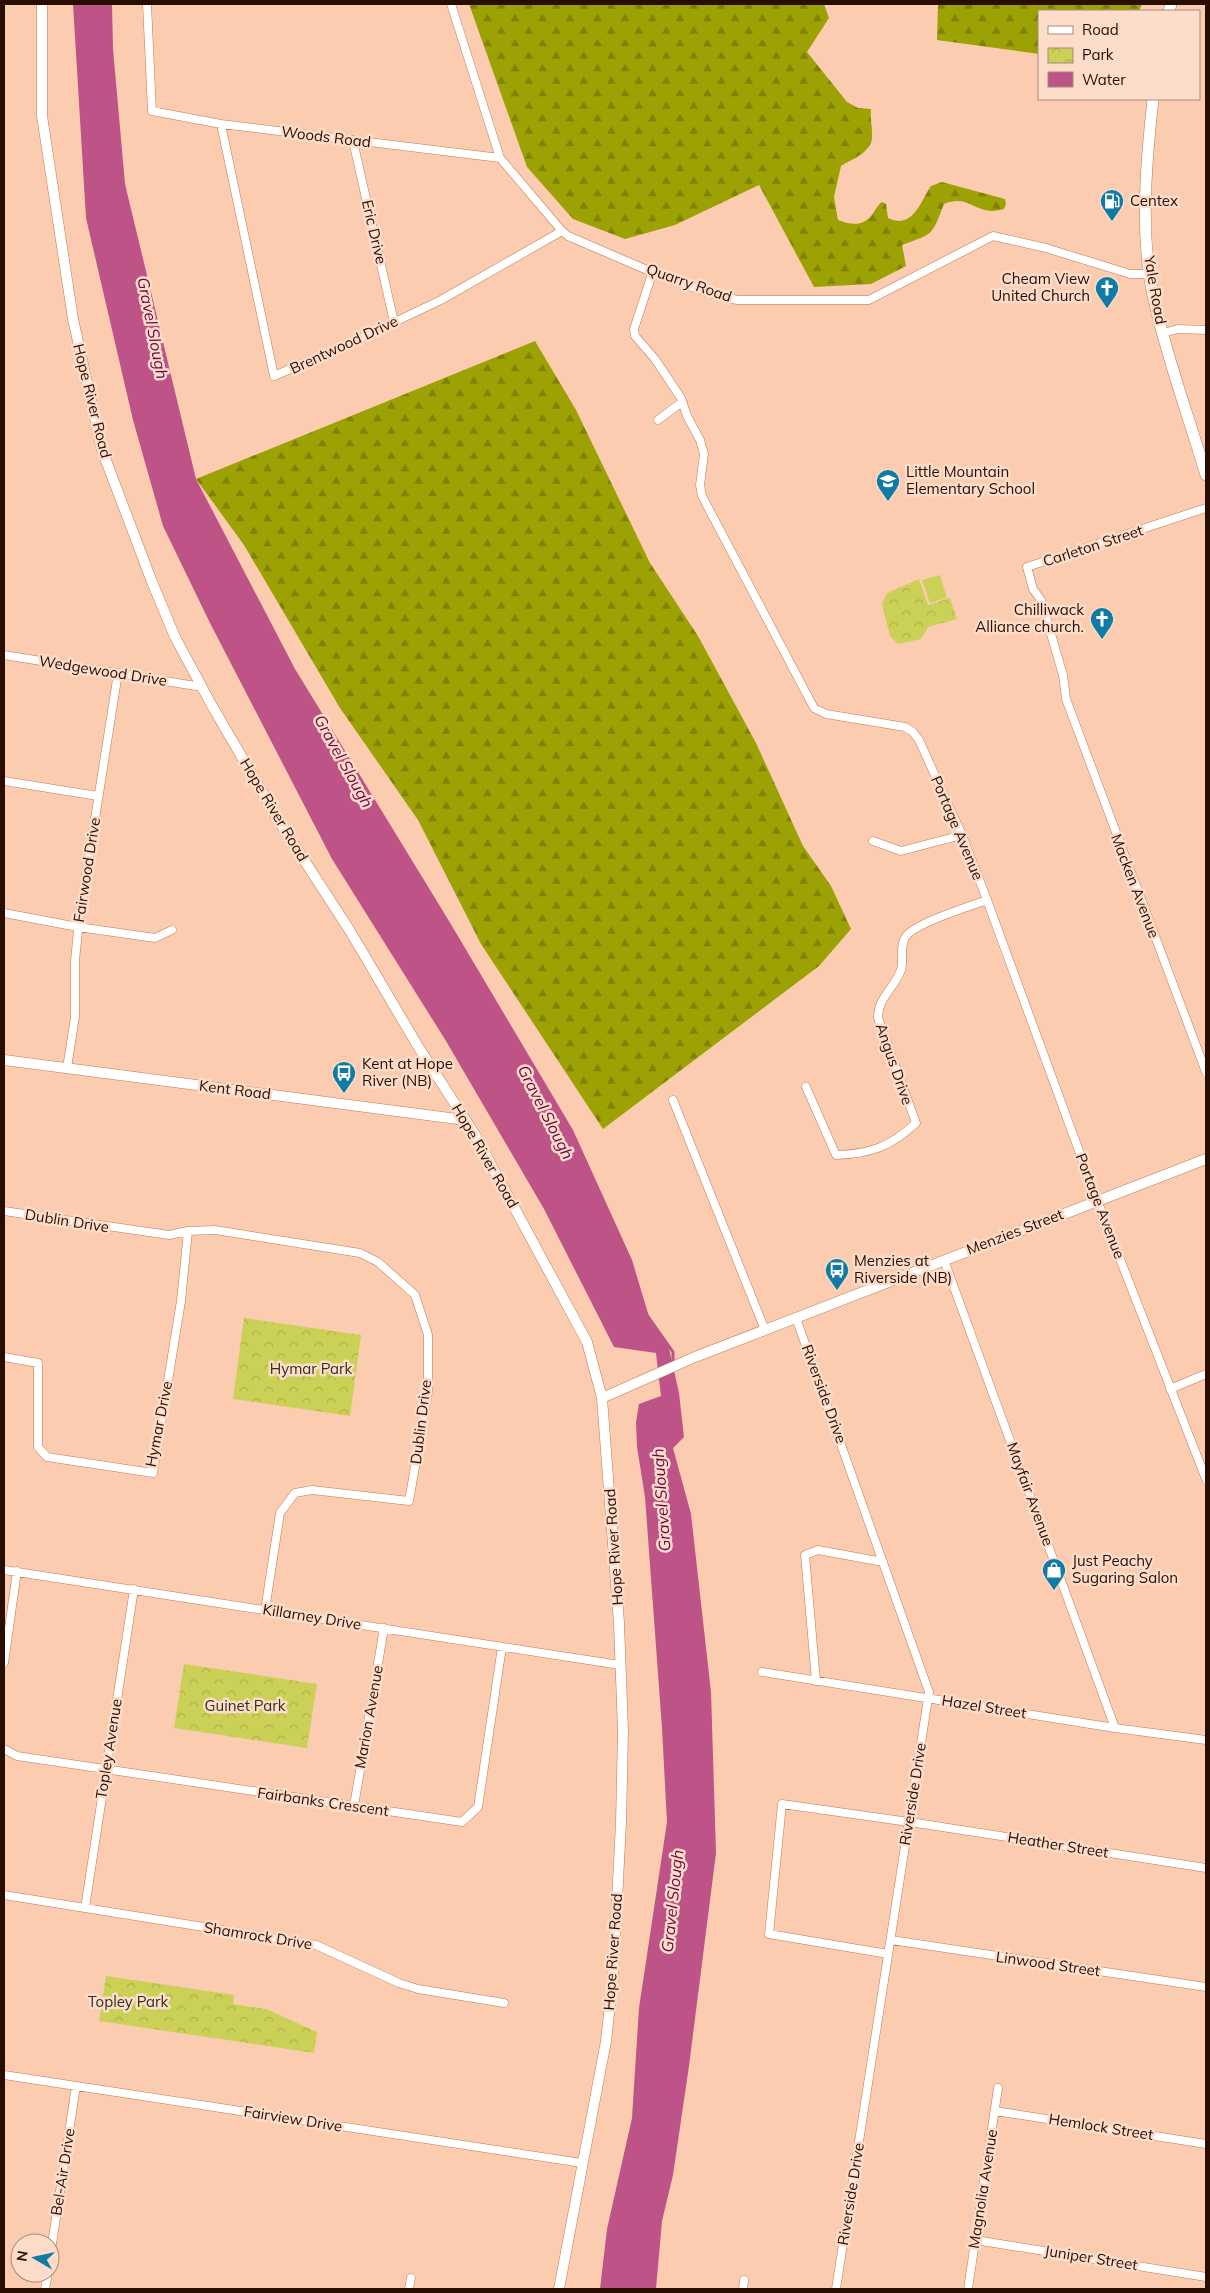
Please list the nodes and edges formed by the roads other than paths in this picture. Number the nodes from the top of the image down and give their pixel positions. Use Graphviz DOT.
graph roads {
  1 [pos="42,4"];
  2 [pos="146,4"];
  3 [pos="451,4"];
  4 [pos="1153,100"];
  5 [pos="221,124"];
  6 [pos="353,141"];
  7 [pos="500,158"];
  8 [pos="562,232"];
  9 [pos="653,271"];
  10 [pos="1150,274"];
  11 [pos="394,322"];
  12 [pos="1206,330"];
  13 [pos="1163,333"];
  14 [pos="682,402"];
  15 [pos="658,420"];
  16 [pos="1206,475"];
  17 [pos="1206,508"];
  18 [pos="4,655"];
  19 [pos="118,673"];
  20 [pos="202,687"];
  21 [pos="1066,699"];
  22 [pos="4,781"];
  23 [pos="98,796"];
  24 [pos="962,835"];
  25 [pos="873,841"];
  26 [pos="987,900"];
  27 [pos="4,913"];
  28 [pos="78,927"];
  29 [pos="172,930"];
  30 [pos="4,1060"];
  31 [pos="67,1068"];
  32 [pos="1206,1072"];
  33 [pos="806,1087"];
  34 [pos="673,1100"];
  35 [pos="465,1120"];
  36 [pos="1206,1160"];
  37 [pos="1097,1200"];
  38 [pos="4,1211"];
  39 [pos="188,1231"];
  40 [pos="944,1260"];
  41 [pos="796,1318"];
  42 [pos="765,1330"];
  43 [pos="4,1357"];
  44 [pos="1206,1374"];
  45 [pos="1170,1388"];
  46 [pos="602,1398"];
  47 [pos="1206,1479"];
  48 [pos="883,1562"];
  49 [pos="4,1570"];
  50 [pos="17,1571"];
  51 [pos="134,1589"];
  52 [pos="265,1610"];
  53 [pos="384,1628"];
  54 [pos="502,1647"];
  55 [pos="4,1663"];
  56 [pos="620,1665"];
  57 [pos="762,1672"];
  58 [pos="816,1681"];
  59 [pos="928,1698"];
  60 [pos="1115,1728"];
  61 [pos="1206,1740"];
  62 [pos="4,1749"];
  63 [pos="106,1770"];
  64 [pos="354,1806"];
  65 [pos="909,1822"];
  66 [pos="1206,1868"];
  67 [pos="4,1895"];
  68 [pos="85,1908"];
  69 [pos="891,1940"];
  70 [pos="888,1954"];
  71 [pos="1206,1987"];
  72 [pos="504,2003"];
  73 [pos="4,2075"];
  74 [pos="76,2086"];
  75 [pos="998,2088"];
  76 [pos="995,2111"];
  77 [pos="1206,2144"];
  78 [pos="582,2163"];
  79 [pos="54,2233"];
  80 [pos="975,2240"];
  81 [pos="1206,2276"];
  82 [pos="411,2278"];
  83 [pos="744,2280"];
  84 [pos="409,2289"];
  85 [pos="559,2289"];
  86 [pos="743,2289"];
  87 [pos="836,2289"];
  88 [pos="968,2289"];
  1 -- 20 [label="street, Hope River Road"];
  2 -- 5 [label="street, Woods Road"];
  3 -- 7 [label="street, Quarry Road"];
  4 -- 10 [label="main road, Yale Road"];
  5 -- 6 [label="street, Woods Road"];
  5 -- 11 [label="street, Brentwood Drive"];
  6 -- 7 [label="street, Woods Road"];
  6 -- 11 [label="street, Eric Drive"];
  7 -- 8 [label="street, Quarry Road"];
  8 -- 9 [label="street, Quarry Road"];
  8 -- 11 [label="street, Brentwood Drive"];
  9 -- 10 [label="street, Quarry Road"];
  9 -- 14 [label="street, Portage Avenue"];
  10 -- 13 [label="main road, Yale Road"];
  12 -- 13 [label="street"];
  13 -- 16 [label="main road, Yale Road"];
  14 -- 15 [label="street"];
  14 -- 24 [label="street, Portage Avenue"];
  17 -- 21 [label="street, Carleton Street"];
  18 -- 19 [label="street, Wedgewood Drive"];
  19 -- 20 [label="street, Wedgewood Drive"];
  19 -- 23 [label="street, Fairwood Drive"];
  20 -- 35 [label="street, Hope River Road"];
  21 -- 32 [label="street, Macken Avenue"];
  22 -- 23 [label="street"];
  23 -- 28 [label="street, Fairwood Drive"];
  24 -- 25 [label="street"];
  24 -- 26 [label="street, Portage Avenue"];
  26 -- 33 [label="street, Angus Drive"];
  26 -- 37 [label="street, Portage Avenue"];
  27 -- 28 [label="street"];
  28 -- 29 [label="street"];
  28 -- 31 [label="street, Fairwood Drive"];
  30 -- 31 [label="street, Kent Road"];
  31 -- 35 [label="street, Kent Road"];
  34 -- 42 [label="street"];
  35 -- 46 [label="street, Hope River Road"];
  36 -- 37 [label="street, Menzies Street"];
  37 -- 40 [label="street, Menzies Street"];
  37 -- 45 [label="street, Portage Avenue"];
  38 -- 39 [label="street, Dublin Drive"];
  39 -- 43 [label="street, Hymar Drive"];
  39 -- 52 [label="street, Dublin Drive"];
  40 -- 41 [label="street, Menzies Street"];
  40 -- 60 [label="street, Mayfair Avenue"];
  41 -- 42 [label="street, Menzies Street"];
  41 -- 48 [label="street, Riverside Drive"];
  42 -- 46 [label="street, Menzies Street"];
  44 -- 45 [label="street"];
  45 -- 47 [label="street, Portage Avenue"];
  46 -- 56 [label="street, Hope River Road"];
  48 -- 58 [label="street"];
  48 -- 59 [label="street, Riverside Drive"];
  49 -- 50 [label="street, Killarney Drive"];
  50 -- 51 [label="street, Killarney Drive"];
  50 -- 55 [label="street"];
  51 -- 52 [label="street, Killarney Drive"];
  51 -- 63 [label="street, Topley Avenue"];
  52 -- 53 [label="street, Killarney Drive"];
  53 -- 54 [label="street, Killarney Drive"];
  53 -- 64 [label="street, Marion Avenue"];
  54 -- 56 [label="street, Killarney Drive"];
  54 -- 64 [label="street, Fairbanks Crescent"];
  56 -- 78 [label="street, Hope River Road"];
  57 -- 58 [label="street, Hazel Street"];
  58 -- 59 [label="street, Hazel Street"];
  59 -- 60 [label="street, Hazel Street"];
  59 -- 65 [label="street, Riverside Drive"];
  60 -- 61 [label="street, Hazel Street"];
  62 -- 63 [label="street, Fairbanks Crescent"];
  63 -- 64 [label="street, Fairbanks Crescent"];
  63 -- 68 [label="street, Topley Avenue"];
  65 -- 66 [label="street, Heather Street"];
  65 -- 69 [label="street, Riverside Drive"];
  65 -- 70 [label="street, Heather Street"];
  67 -- 68 [label="street, Shamrock Drive"];
  68 -- 72 [label="street, Shamrock Drive"];
  69 -- 70 [label="street, Riverside Drive"];
  69 -- 71 [label="street, Linwood Street"];
  70 -- 87 [label="street, Riverside Drive"];
  73 -- 74 [label="street, Fairview Drive"];
  74 -- 78 [label="street, Fairview Drive"];
  74 -- 79 [label="street, Bel-Air Drive"];
  75 -- 76 [label="street, Magnolia Avenue"];
  76 -- 77 [label="street, Hemlock Street"];
  76 -- 80 [label="street, Magnolia Avenue"];
  78 -- 85 [label="street, Hope River Road"];
  80 -- 81 [label="street, Juniper Street"];
  80 -- 88 [label="street, Magnolia Avenue"];
  82 -- 84 [label="street"];
  83 -- 86 [label="street"];
}
